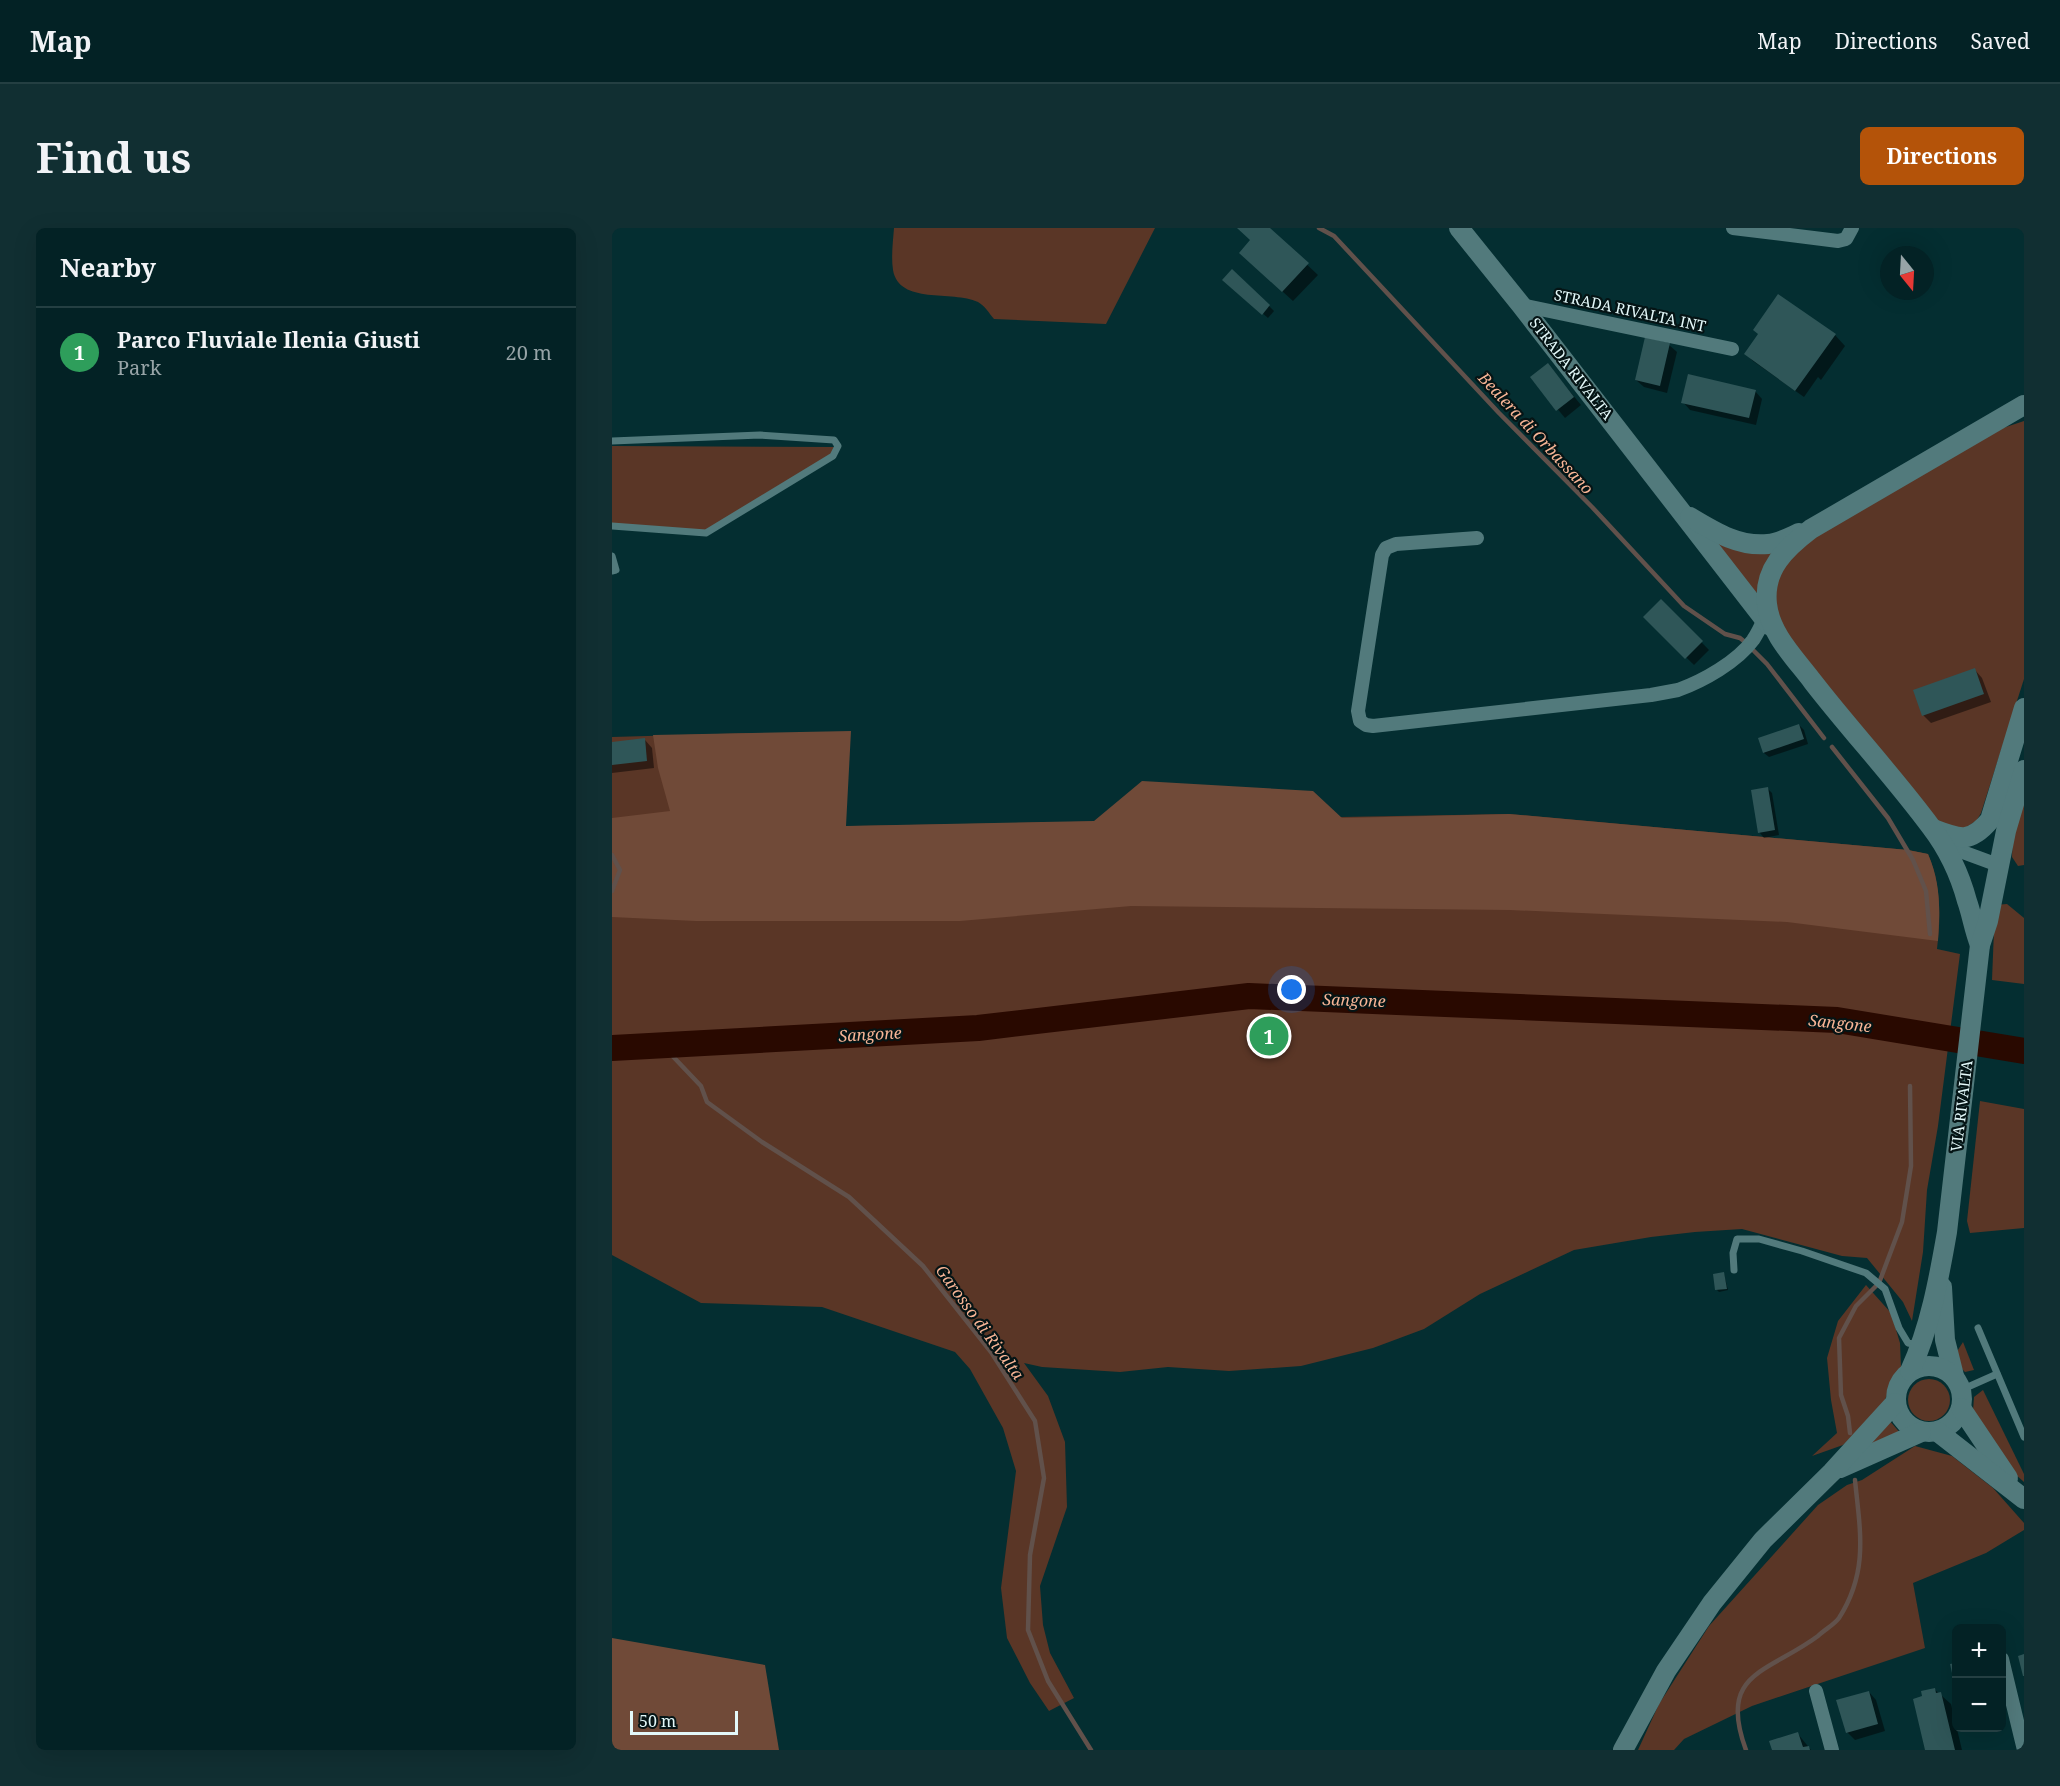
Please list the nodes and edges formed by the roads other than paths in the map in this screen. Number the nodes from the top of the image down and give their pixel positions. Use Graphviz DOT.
graph roads {
  1 [pos="1460,228"];
  2 [pos="1733,228"];
  3 [pos="1852,229"];
  4 [pos="1521,305"];
  5 [pos="1732,349"];
  6 [pos="2024,405"];
  7 [pos="2024,415"];
  8 [pos="2003,418"];
  9 [pos="612,441"];
  10 [pos="1680,511"];
  11 [pos="612,526"];
  12 [pos="1811,529"];
  13 [pos="1478,538"];
  14 [pos="612,556"];
  15 [pos="612,572"];
  16 [pos="1764,619"];
  17 [pos="1778,636"];
  18 [pos="2024,708"];
  19 [pos="2024,770"];
  20 [pos="1933,829"];
  21 [pos="1998,865"];
  22 [pos="1979,953"];
  23 [pos="1941,1267"];
  24 [pos="1734,1270"];
  25 [pos="1978,1328"];
  26 [pos="1921,1346"];
  27 [pos="1910,1371"];
  28 [pos="1997,1374"];
  29 [pos="1959,1391"];
  30 [pos="1895,1403"];
  31 [pos="1930,1432"];
  32 [pos="2023,1434"];
  33 [pos="1832,1472"];
  34 [pos="2021,1496"];
  35 [pos="2006,1678"];
  36 [pos="1816,1691"];
  37 [pos="1623,1750"];
  38 [pos="1832,1750"];
  39 [pos="2024,1750"];
  1 -- 4 [label="main road, STRADA RIVALTA"];
  2 -- 3 [label="street"];
  4 -- 5 [label="street, STRADA RIVALTA INT"];
  4 -- 10 [label="main road, STRADA RIVALTA"];
  6 -- 8 [label="main road"];
  7 -- 8 [label="main road"];
  8 -- 12 [label="main road"];
  9 -- 11 [label="lane"];
  10 -- 12 [label="main road, STRADA RIVALTA"];
  10 -- 16 [label="main road, STRADA RIVALTA"];
  12 -- 17 [label="main road"];
  13 -- 16 [label="street"];
  14 -- 15 [label="lane"];
  16 -- 17 [label="main road, STRADA RIVALTA"];
  17 -- 20 [label="main road, STRADA RIVALTA"];
  18 -- 20 [label="main road"];
  19 -- 21 [label="main road"];
  20 -- 21 [label="street"];
  20 -- 22 [label="main road, STRADA RIVALTA"];
  21 -- 22 [label="main road"];
  22 -- 23 [label="main road, VIA RIVALTA"];
  23 -- 26 [label="main road, VIA RIVALTA"];
  23 -- 29 [label="main road, VIA RIVALTA"];
  24 -- 26 [label="lane"];
  25 -- 28 [label="lane"];
  26 -- 27 [label="main road, VIA RIVALTA"];
  27 -- 29 [label="main road"];
  27 -- 30 [label="main road, VIA RIVALTA"];
  28 -- 29 [label="lane"];
  28 -- 32 [label="lane"];
  29 -- 31 [label="main road"];
  29 -- 34 [label="main road"];
  30 -- 31 [label="main road"];
  30 -- 33 [label="main road"];
  31 -- 33 [label="main road"];
  31 -- 34 [label="main road"];
  33 -- 37 [label="main road"];
  35 -- 39 [label="street"];
  36 -- 38 [label="street"];
}
